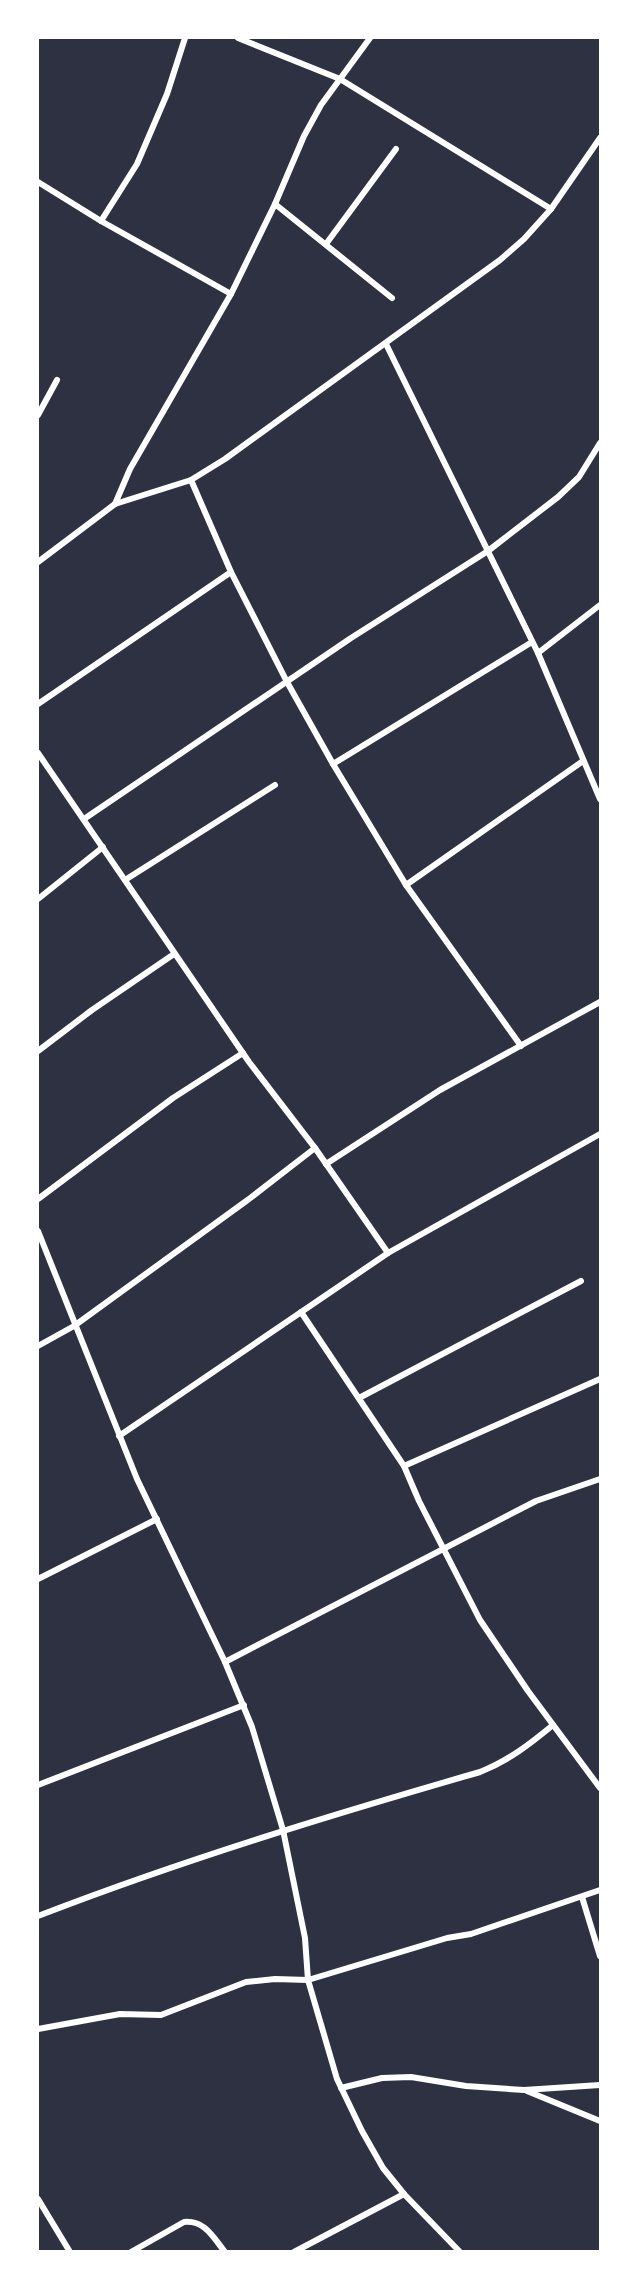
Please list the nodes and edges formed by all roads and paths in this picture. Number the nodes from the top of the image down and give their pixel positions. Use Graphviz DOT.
graph roads {
  1 [pos="185,38"];
  2 [pos="238,38"];
  3 [pos="370,38"];
  4 [pos="340,79"];
  5 [pos="600,138"];
  6 [pos="396,149"];
  7 [pos="38,182"];
  8 [pos="275,204"];
  9 [pos="550,209"];
  10 [pos="101,221"];
  11 [pos="326,244"];
  12 [pos="231,294"];
  13 [pos="392,298"];
  14 [pos="386,344"];
  15 [pos="57,381"];
  16 [pos="38,415"];
  17 [pos="600,443"];
  18 [pos="191,480"];
  19 [pos="115,504"];
  20 [pos="488,551"];
  21 [pos="38,562"];
  22 [pos="231,572"];
  23 [pos="600,605"];
  24 [pos="532,642"];
  25 [pos="538,653"];
  26 [pos="287,682"];
  27 [pos="38,704"];
  28 [pos="38,753"];
  29 [pos="583,761"];
  30 [pos="333,764"];
  31 [pos="275,785"];
  32 [pos="600,799"];
  33 [pos="84,819"];
  34 [pos="103,847"];
  35 [pos="125,880"];
  36 [pos="406,885"];
  37 [pos="38,899"];
  38 [pos="174,954"];
  39 [pos="600,1002"];
  40 [pos="521,1046"];
  41 [pos="38,1051"];
  42 [pos="243,1053"];
  43 [pos="600,1134"];
  44 [pos="315,1148"];
  45 [pos="326,1164"];
  46 [pos="38,1199"];
  47 [pos="38,1231"];
  48 [pos="388,1253"];
  49 [pos="46,1254"];
  50 [pos="38,1258"];
  51 [pos="581,1281"];
  52 [pos="301,1312"];
  53 [pos="74,1326"];
  54 [pos="38,1346"];
  55 [pos="600,1379"];
  56 [pos="359,1398"];
  57 [pos="119,1436"];
  58 [pos="404,1467"];
  59 [pos="600,1479"];
  60 [pos="157,1519"];
  61 [pos="443,1550"];
  62 [pos="38,1580"];
  63 [pos="225,1662"];
  64 [pos="244,1705"];
  65 [pos="553,1725"];
  66 [pos="38,1785"];
  67 [pos="600,1788"];
  68 [pos="283,1830"];
  69 [pos="600,1890"];
  70 [pos="582,1897"];
  71 [pos="38,1916"];
  72 [pos="600,1956"];
  73 [pos="308,1980"];
  74 [pos="38,2029"];
  75 [pos="600,2085"];
  76 [pos="341,2088"];
  77 [pos="524,2090"];
  78 [pos="600,2121"];
  79 [pos="404,2194"];
  80 [pos="38,2199"];
  81 [pos="70,2252"];
  82 [pos="130,2252"];
  83 [pos="225,2252"];
  84 [pos="294,2252"];
  85 [pos="460,2252"];
  1 -- 10 [label="street"];
  2 -- 4 [label="street"];
  3 -- 4 [label="street"];
  4 -- 8 [label="street"];
  4 -- 9 [label="street"];
  5 -- 9 [label="street"];
  6 -- 11 [label="street"];
  7 -- 10 [label="street"];
  8 -- 11 [label="street"];
  8 -- 12 [label="street"];
  9 -- 14 [label="street"];
  10 -- 12 [label="street"];
  11 -- 13 [label="street"];
  12 -- 19 [label="street"];
  14 -- 18 [label="street"];
  14 -- 20 [label="street"];
  15 -- 16 [label="street"];
  17 -- 20 [label="street"];
  18 -- 19 [label="street"];
  18 -- 22 [label="street"];
  19 -- 21 [label="street"];
  20 -- 24 [label="street"];
  20 -- 26 [label="street"];
  22 -- 26 [label="street"];
  22 -- 27 [label="street"];
  23 -- 25 [label="street"];
  24 -- 25 [label="street"];
  24 -- 30 [label="street"];
  25 -- 29 [label="street"];
  26 -- 30 [label="street"];
  26 -- 33 [label="street"];
  28 -- 33 [label="street"];
  29 -- 32 [label="street"];
  29 -- 36 [label="street"];
  30 -- 36 [label="street"];
  31 -- 35 [label="street"];
  33 -- 34 [label="street"];
  34 -- 35 [label="street"];
  34 -- 37 [label="street"];
  35 -- 38 [label="street"];
  36 -- 40 [label="street"];
  38 -- 41 [label="street"];
  38 -- 42 [label="street"];
  39 -- 40 [label="street"];
  40 -- 45 [label="street"];
  42 -- 44 [label="street"];
  42 -- 46 [label="street"];
  43 -- 48 [label="street"];
  44 -- 45 [label="street"];
  44 -- 53 [label="street"];
  45 -- 48 [label="street"];
  47 -- 49 [label="street"];
  48 -- 52 [label="street"];
  49 -- 50 [label="street"];
  49 -- 53 [label="street"];
  51 -- 56 [label="street"];
  52 -- 56 [label="street"];
  52 -- 57 [label="street"];
  53 -- 54 [label="street"];
  53 -- 57 [label="street"];
  55 -- 58 [label="street"];
  56 -- 58 [label="street"];
  57 -- 60 [label="street"];
  58 -- 61 [label="street"];
  59 -- 61 [label="street"];
  60 -- 62 [label="street"];
  60 -- 63 [label="street"];
  61 -- 63 [label="street"];
  61 -- 65 [label="street"];
  63 -- 64 [label="street"];
  64 -- 66 [label="street"];
  64 -- 68 [label="street"];
  65 -- 67 [label="street"];
  65 -- 68 [label="street"];
  68 -- 71 [label="street"];
  68 -- 73 [label="street"];
  69 -- 70 [label="street"];
  70 -- 72 [label="street"];
  70 -- 73 [label="street"];
  73 -- 74 [label="street"];
  73 -- 76 [label="street"];
  75 -- 77 [label="street"];
  76 -- 77 [label="street"];
  76 -- 79 [label="street"];
  77 -- 78 [label="street"];
  79 -- 84 [label="street"];
  79 -- 85 [label="street"];
  80 -- 81 [label="street"];
  82 -- 83 [label="street"];
}
